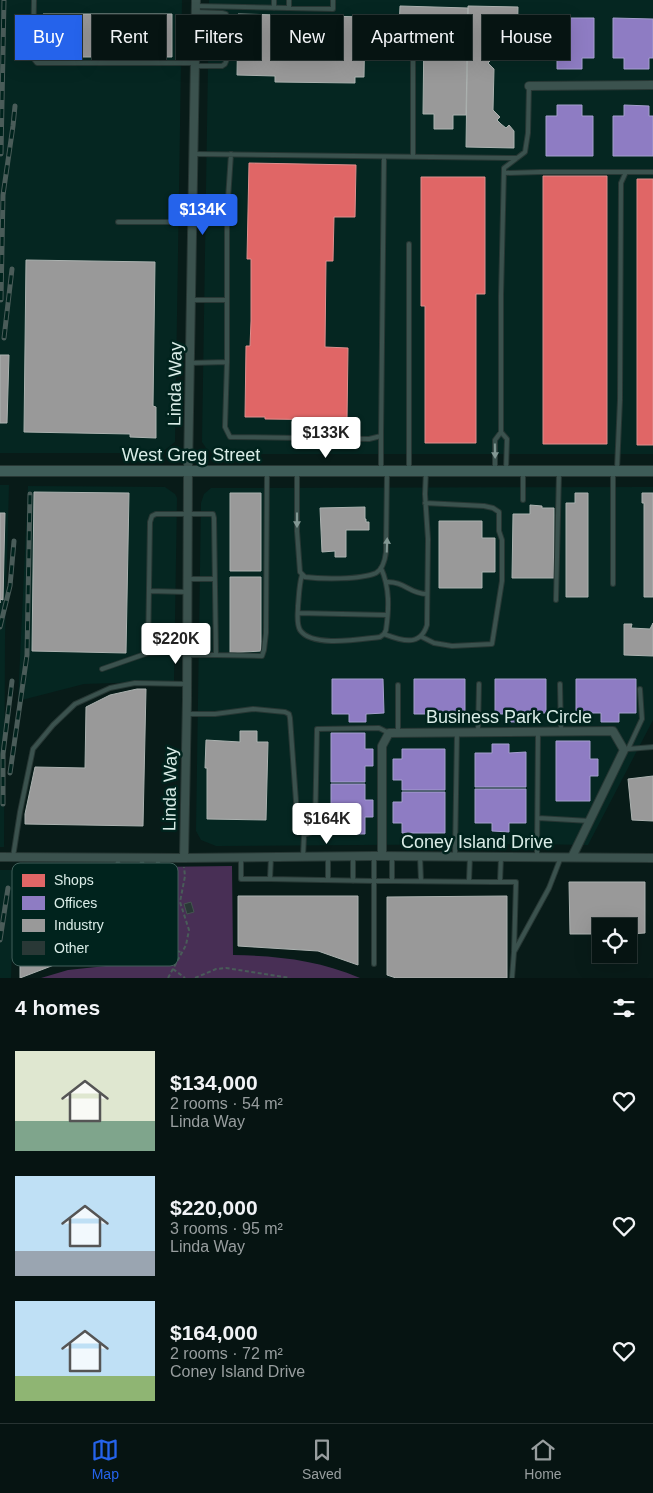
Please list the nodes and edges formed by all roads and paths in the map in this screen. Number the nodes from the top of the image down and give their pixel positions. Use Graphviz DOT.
graph roads {
  1 [pos="34,0"];
  2 [pos="229,0"];
  3 [pos="274,0"];
  4 [pos="289,0"];
  5 [pos="333,0"];
  6 [pos="196,6"];
  7 [pos="229,7"];
  8 [pos="274,8"];
  9 [pos="289,8"];
  10 [pos="413,60"];
  11 [pos="195,65"];
  12 [pos="529,86"];
  13 [pos="653,86"];
  14 [pos="194,154"];
  15 [pos="230,154"];
  16 [pos="384,157"];
  17 [pos="413,157"];
  18 [pos="518,158"];
  19 [pos="626,172"];
  20 [pos="653,172"];
  21 [pos="504,173"];
  22 [pos="193,211"];
  23 [pos="227,212"];
  24 [pos="118,222"];
  25 [pos="192,222"];
  26 [pos="409,244"];
  27 [pos="191,300"];
  28 [pos="227,300"];
  29 [pos="227,362"];
  30 [pos="190,363"];
  31 [pos="501,432"];
  32 [pos="381,436"];
  33 [pos="0,471"];
  34 [pos="188,471"];
  35 [pos="267,471"];
  36 [pos="296,471"];
  37 [pos="384,471"];
  38 [pos="409,471"];
  39 [pos="426,471"];
  40 [pos="495,471"];
  41 [pos="506,471"];
  42 [pos="523,471"];
  43 [pos="559,471"];
  44 [pos="615,471"];
  45 [pos="653,471"];
  46 [pos="523,500"];
  47 [pos="426,503"];
  48 [pos="188,514"];
  49 [pos="381,568"];
  50 [pos="302,575"];
  51 [pos="187,579"];
  52 [pos="215,579"];
  53 [pos="386,582"];
  54 [pos="613,584"];
  55 [pos="149,591"];
  56 [pos="187,592"];
  57 [pos="427,594"];
  58 [pos="556,600"];
  59 [pos="298,613"];
  60 [pos="387,615"];
  61 [pos="384,634"];
  62 [pos="422,637"];
  63 [pos="148,652"];
  64 [pos="187,653"];
  65 [pos="216,655"];
  66 [pos="102,669"];
  67 [pos="187,684"];
  68 [pos="479,684"];
  69 [pos="560,684"];
  70 [pos="398,685"];
  71 [pos="640,689"];
  72 [pos="187,714"];
  73 [pos="457,732"];
  74 [pos="478,732"];
  75 [pos="538,732"];
  76 [pos="561,732"];
  77 [pos="394,733"];
  78 [pos="653,747"];
  79 [pos="626,750"];
  80 [pos="538,818"];
  81 [pos="590,821"];
  82 [pos="304,835"];
  83 [pos="353,856"];
  84 [pos="378,856"];
  85 [pos="392,856"];
  86 [pos="420,856"];
  87 [pos="455,856"];
  88 [pos="470,856"];
  89 [pos="501,856"];
  90 [pos="0,857"];
  91 [pos="13,857"];
  92 [pos="271,857"];
  93 [pos="303,857"];
  94 [pos="328,857"];
  95 [pos="537,857"];
  96 [pos="561,857"];
  97 [pos="572,857"];
  98 [pos="118,858"];
  99 [pos="142,858"];
  100 [pos="158,858"];
  101 [pos="184,858"];
  102 [pos="241,858"];
  103 [pos="653,858"];
  104 [pos="118,863"];
  105 [pos="142,863"];
  106 [pos="158,863"];
  107 [pos="234,879"];
  108 [pos="240,879"];
  109 [pos="270,880"];
  110 [pos="328,880"];
  111 [pos="353,881"];
  112 [pos="374,881"];
  113 [pos="392,881"];
  114 [pos="421,881"];
  115 [pos="469,881"];
  116 [pos="500,882"];
  117 [pos="178,951"];
  118 [pos="181,952"];
  119 [pos="514,952"];
  120 [pos="178,958"];
  121 [pos="374,964"];
  122 [pos="174,966"];
  123 [pos="173,969"];
  124 [pos="168,978"];
  125 [pos="185,978"];
  126 [pos="195,978"];
  127 [pos="290,978"];
  128 [pos="512,978"];
  1 -- 11 [label="lane"];
  2 -- 7 [label="lane"];
  3 -- 8 [label="lane"];
  4 -- 9 [label="lane"];
  5 -- 9 [label="lane"];
  6 -- 7 [label="lane"];
  6 -- 11 [label="street, Linda Way"];
  6 -- 11 [label="lane"];
  7 -- 8 [label="lane"];
  8 -- 9 [label="lane"];
  10 -- 17 [label="lane"];
  11 -- 14 [label="street, Linda Way"];
  12 -- 13 [label="street"];
  12 -- 18 [label="lane"];
  14 -- 15 [label="lane"];
  14 -- 22 [label="street, Linda Way"];
  15 -- 16 [label="lane"];
  15 -- 23 [label="lane"];
  16 -- 17 [label="lane"];
  16 -- 32 [label="lane"];
  17 -- 18 [label="lane"];
  18 -- 21 [label="lane"];
  19 -- 20 [label="lane"];
  19 -- 21 [label="lane"];
  19 -- 44 [label="lane"];
  21 -- 31 [label="lane"];
  22 -- 23 [label="lane"];
  22 -- 25 [label="street, Linda Way"];
  23 -- 28 [label="lane"];
  24 -- 25 [label="lane"];
  25 -- 27 [label="street, Linda Way"];
  26 -- 38 [label="lane"];
  27 -- 28 [label="lane"];
  27 -- 30 [label="street, Linda Way"];
  28 -- 29 [label="lane"];
  29 -- 30 [label="lane"];
  29 -- 32 [label="lane"];
  30 -- 34 [label="street, Linda Way"];
  31 -- 40 [label="lane, one-way"];
  31 -- 41 [label="lane"];
  32 -- 37 [label="lane"];
  33 -- 34 [label="main road, West Greg Street"];
  34 -- 35 [label="main road, West Greg Street"];
  34 -- 48 [label="street, Linda Way"];
  35 -- 36 [label="main road, West Greg Street"];
  35 -- 65 [label="lane"];
  36 -- 37 [label="main road, West Greg Street"];
  36 -- 50 [label="lane, one-way"];
  37 -- 38 [label="main road, West Greg Street"];
  49 -- 37 [label="lane, one-way"];
  38 -- 39 [label="main road, West Greg Street"];
  39 -- 40 [label="main road, West Greg Street"];
  39 -- 47 [label="lane"];
  40 -- 41 [label="main road, West Greg Street"];
  41 -- 42 [label="main road, West Greg Street"];
  42 -- 43 [label="main road, West Greg Street"];
  42 -- 46 [label="lane"];
  43 -- 44 [label="main road, West Greg Street"];
  43 -- 58 [label="lane"];
  44 -- 45 [label="main road, West Greg Street"];
  44 -- 54 [label="lane"];
  47 -- 57 [label="lane"];
  47 -- 62 [label="lane"];
  48 -- 51 [label="street, Linda Way"];
  48 -- 52 [label="lane"];
  48 -- 55 [label="lane"];
  49 -- 50 [label="lane"];
  49 -- 53 [label="lane"];
  50 -- 59 [label="lane"];
  51 -- 52 [label="lane"];
  51 -- 56 [label="street, Linda Way"];
  52 -- 65 [label="lane"];
  53 -- 57 [label="lane"];
  53 -- 60 [label="lane"];
  55 -- 56 [label="lane"];
  55 -- 63 [label="lane"];
  56 -- 64 [label="street, Linda Way"];
  57 -- 62 [label="lane"];
  59 -- 60 [label="lane"];
  59 -- 61 [label="lane"];
  60 -- 61 [label="lane"];
  61 -- 62 [label="lane"];
  63 -- 64 [label="lane"];
  63 -- 66 [label="lane"];
  64 -- 65 [label="lane"];
  64 -- 67 [label="street, Linda Way"];
  67 -- 72 [label="street, Linda Way"];
  67 -- 91 [label="lane"];
  68 -- 74 [label="lane"];
  69 -- 76 [label="lane"];
  70 -- 77 [label="lane"];
  71 -- 79 [label="lane"];
  72 -- 82 [label="lane"];
  72 -- 101 [label="street, Linda Way"];
  73 -- 74 [label="street, Business Park Circle"];
  73 -- 77 [label="street, Business Park Circle"];
  73 -- 87 [label="lane"];
  74 -- 75 [label="street, Business Park Circle"];
  75 -- 76 [label="street, Business Park Circle"];
  75 -- 80 [label="lane"];
  76 -- 79 [label="street, Business Park Circle"];
  77 -- 82 [label="lane"];
  77 -- 84 [label="street"];
  78 -- 79 [label="lane"];
  79 -- 81 [label="street"];
  80 -- 81 [label="lane"];
  80 -- 95 [label="lane"];
  81 -- 97 [label="street"];
  82 -- 93 [label="lane"];
  83 -- 84 [label="street, Coney Island Drive"];
  83 -- 94 [label="street, Coney Island Drive"];
  83 -- 111 [label="lane"];
  84 -- 85 [label="street, Coney Island Drive"];
  84 -- 112 [label="lane"];
  85 -- 86 [label="street, Coney Island Drive"];
  85 -- 113 [label="lane"];
  86 -- 87 [label="street, Coney Island Drive"];
  86 -- 114 [label="lane"];
  87 -- 88 [label="street, Coney Island Drive"];
  88 -- 89 [label="street, Coney Island Drive"];
  88 -- 115 [label="lane"];
  89 -- 95 [label="street, Coney Island Drive"];
  89 -- 116 [label="lane"];
  90 -- 91 [label="street, Coney Island Drive"];
  91 -- 98 [label="street, Coney Island Drive"];
  92 -- 93 [label="street, Coney Island Drive"];
  92 -- 102 [label="street, Coney Island Drive"];
  92 -- 109 [label="lane"];
  93 -- 94 [label="street, Coney Island Drive"];
  94 -- 110 [label="lane"];
  95 -- 96 [label="street, Coney Island Drive"];
  96 -- 97 [label="street, Coney Island Drive"];
  96 -- 119 [label="lane"];
  97 -- 103 [label="street, Coney Island Drive"];
  98 -- 99 [label="street, Coney Island Drive"];
  98 -- 104 [label="lane"];
  99 -- 100 [label="street, Coney Island Drive"];
  99 -- 105 [label="lane"];
  100 -- 101 [label="street, Coney Island Drive"];
  100 -- 106 [label="lane"];
  101 -- 102 [label="street, Coney Island Drive"];
  101 -- 118 [label="path"];
  102 -- 108 [label="lane"];
  107 -- 108 [label="lane"];
  108 -- 109 [label="lane"];
  109 -- 110 [label="lane"];
  110 -- 111 [label="lane"];
  111 -- 112 [label="lane"];
  112 -- 113 [label="lane"];
  112 -- 121 [label="lane"];
  113 -- 114 [label="lane"];
  114 -- 115 [label="lane"];
  115 -- 116 [label="lane"];
  116 -- 119 [label="lane"];
  117 -- 118 [label="path"];
  118 -- 120 [label="path"];
  119 -- 128 [label="lane"];
  122 -- 123 [label="path"];
  123 -- 124 [label="path"];
  123 -- 125 [label="path"];
  126 -- 127 [label="path"];
}
